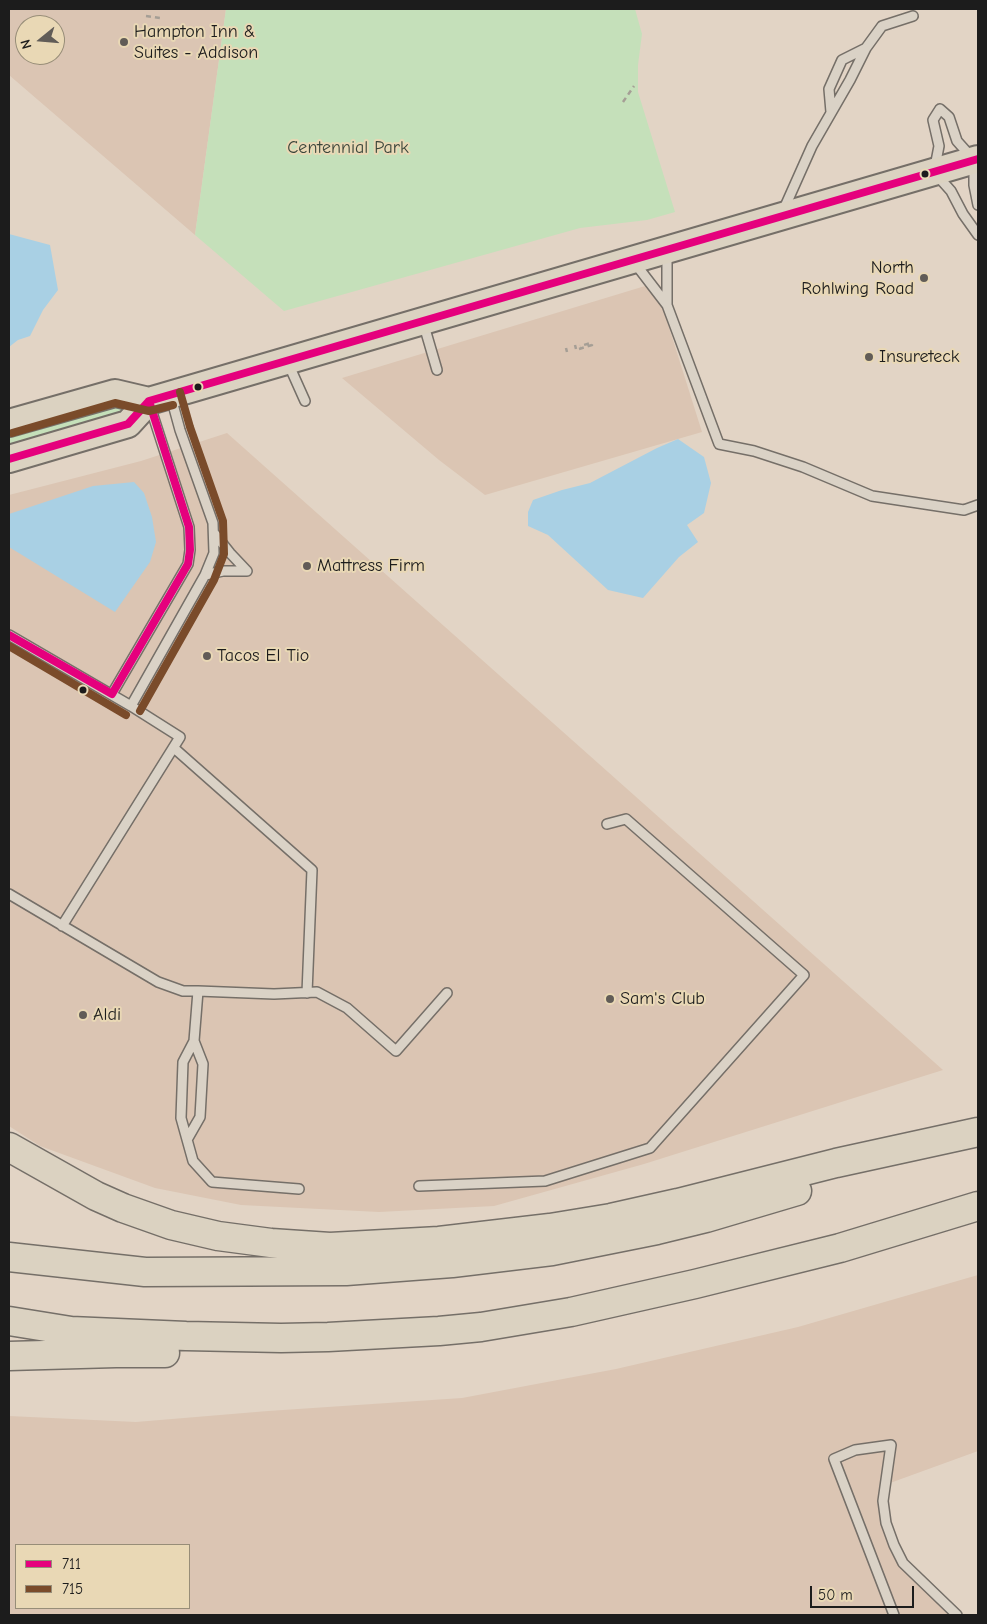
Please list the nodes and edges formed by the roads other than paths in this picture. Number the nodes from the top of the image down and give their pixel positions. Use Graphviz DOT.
graph roads {
  1 [pos="913,16"];
  2 [pos="866,48"];
  3 [pos="831,112"];
  4 [pos="976,160"];
  5 [pos="934,172"];
  6 [pos="978,206"];
  7 [pos="781,216"];
  8 [pos="978,235"];
  9 [pos="667,250"];
  10 [pos="632,260"];
  11 [pos="667,305"];
  12 [pos="423,321"];
  13 [pos="287,360"];
  14 [pos="437,370"];
  15 [pos="159,398"];
  16 [pos="306,401"];
  17 [pos="9,423"];
  18 [pos="9,459"];
  19 [pos="978,505"];
  20 [pos="214,533"];
  21 [pos="205,574"];
  22 [pos="9,635"];
  23 [pos="112,694"];
  24 [pos="130,706"];
  25 [pos="174,748"];
  26 [pos="607,824"];
  27 [pos="9,894"];
  28 [pos="62,926"];
  29 [pos="198,992"];
  30 [pos="447,992"];
  31 [pos="307,993"];
  32 [pos="194,1041"];
  33 [pos="978,1132"];
  34 [pos="978,1137"];
  35 [pos="188,1138"];
  36 [pos="9,1147"];
  37 [pos="419,1186"];
  38 [pos="299,1189"];
  39 [pos="978,1206"];
  40 [pos="9,1257"];
  41 [pos="9,1321"];
  42 [pos="440,1331"];
  43 [pos="9,1356"];
  44 [pos="894,1615"];
  45 [pos="957,1615"];
  1 -- 2 [label="lane"];
  2 -- 3 [label="lane"];
  2 -- 3 [label="lane"];
  3 -- 7 [label="lane"];
  4 -- 5 [label="main road"];
  4 -- 5 [label="lane"];
  4 -- 6 [label="lane"];
  5 -- 7 [label="main road"];
  5 -- 8 [label="lane"];
  7 -- 9 [label="main road"];
  9 -- 10 [label="main road"];
  9 -- 11 [label="lane"];
  10 -- 11 [label="lane"];
  10 -- 12 [label="main road"];
  11 -- 19 [label="lane"];
  12 -- 13 [label="main road"];
  12 -- 14 [label="lane"];
  13 -- 15 [label="main road"];
  13 -- 16 [label="lane"];
  15 -- 17 [label="main road"];
  15 -- 18 [label="main road"];
  15 -- 20 [label="lane"];
  15 -- 23 [label="lane"];
  20 -- 21 [label="lane"];
  20 -- 21 [label="lane"];
  21 -- 24 [label="lane"];
  22 -- 23 [label="lane"];
  23 -- 24 [label="lane"];
  24 -- 25 [label="lane"];
  25 -- 28 [label="lane"];
  25 -- 31 [label="lane"];
  26 -- 37 [label="lane"];
  27 -- 28 [label="lane"];
  28 -- 29 [label="lane"];
  29 -- 31 [label="lane"];
  29 -- 32 [label="lane"];
  30 -- 31 [label="lane"];
  32 -- 35 [label="lane"];
  32 -- 35 [label="lane"];
  33 -- 36 [label="highway"];
  34 -- 40 [label="highway"];
  35 -- 38 [label="lane"];
  39 -- 42 [label="highway"];
  41 -- 42 [label="highway"];
  42 -- 43 [label="highway"];
  44 -- 45 [label="lane"];
}
